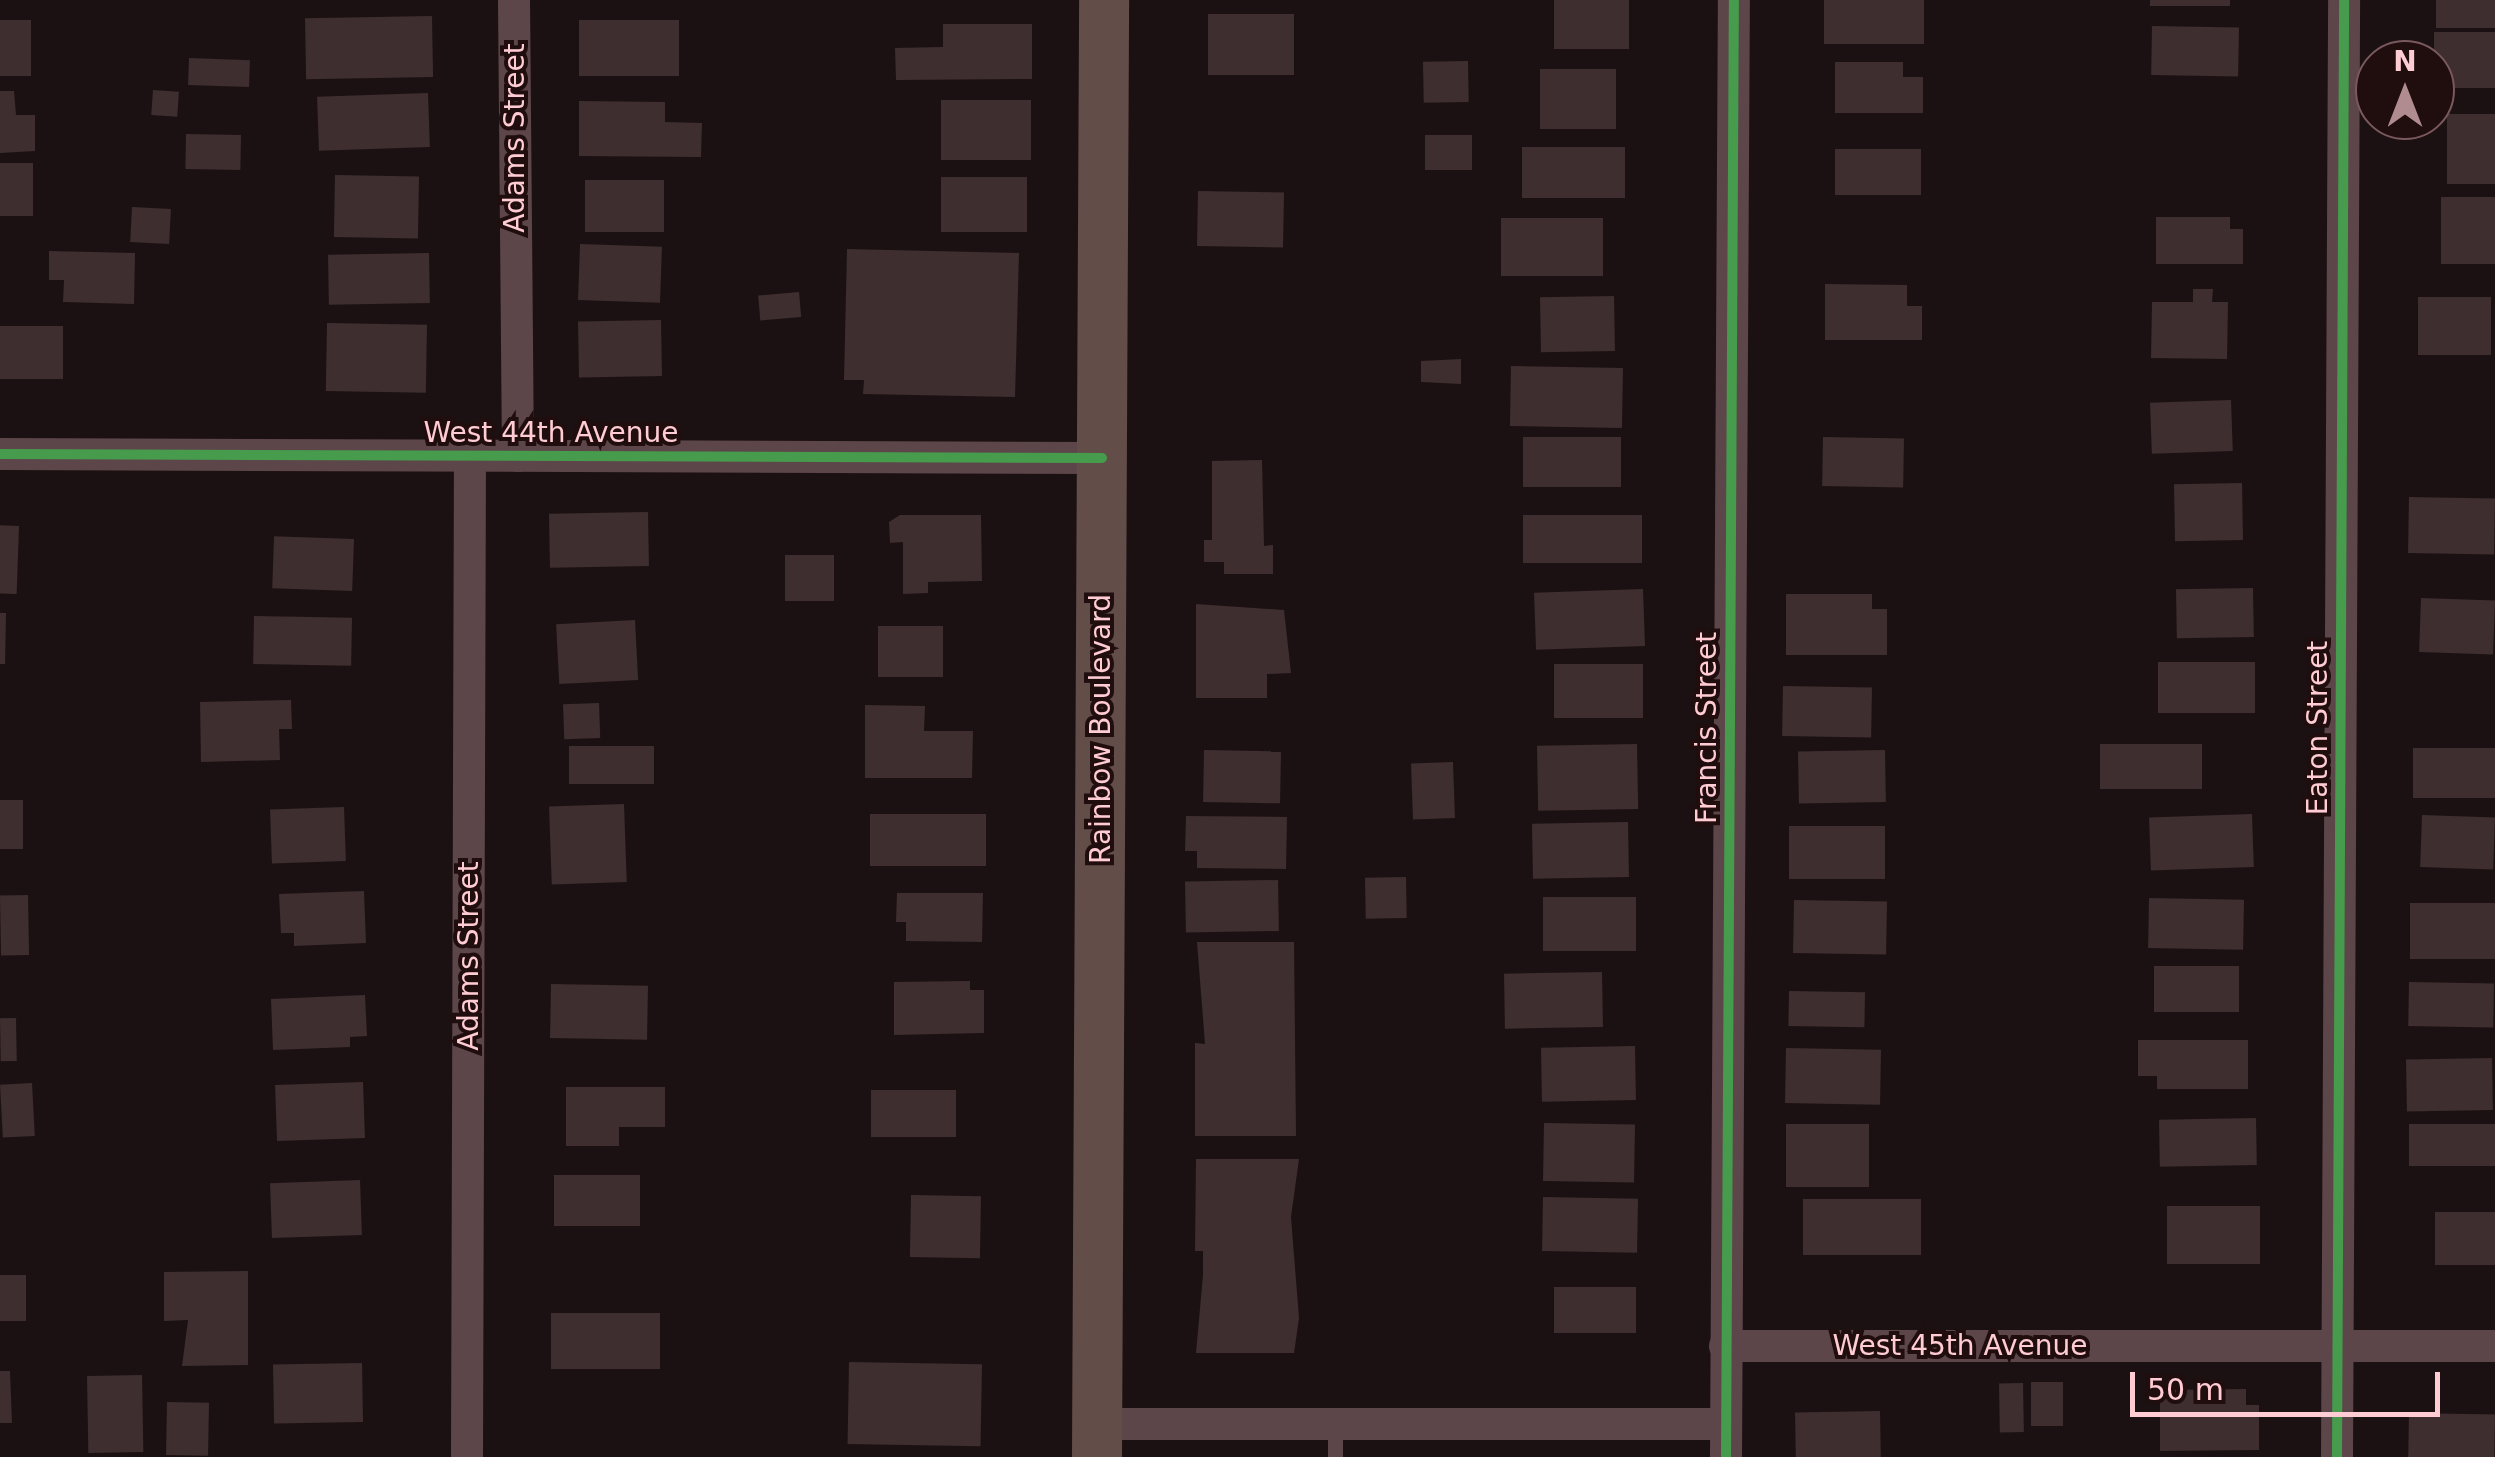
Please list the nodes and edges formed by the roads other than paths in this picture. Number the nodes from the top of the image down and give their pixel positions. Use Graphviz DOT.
graph roads {
  1 [pos="514,0"];
  2 [pos="1104,0"];
  3 [pos="1734,0"];
  4 [pos="2344,0"];
  5 [pos="0,454"];
  6 [pos="470,456"];
  7 [pos="518,456"];
  8 [pos="1102,458"];
  9 [pos="1725,1346"];
  10 [pos="2338,1346"];
  11 [pos="2495,1346"];
  12 [pos="1336,1422"];
  13 [pos="1726,1424"];
  14 [pos="1097,1440"];
  15 [pos="467,1457"];
  16 [pos="1336,1457"];
  17 [pos="1726,1457"];
  18 [pos="2337,1457"];
  1 -- 7 [label="street, Adams Street"];
  2 -- 8 [label="main road, Rainbow Boulevard"];
  3 -- 9 [label="street, Francis Street"];
  4 -- 10 [label="street, Eaton Street"];
  5 -- 6 [label="street, West 44th Avenue"];
  6 -- 7 [label="street, West 44th Avenue"];
  6 -- 15 [label="street, Adams Street"];
  7 -- 8 [label="street, West 44th Avenue"];
  8 -- 14 [label="main road, Rainbow Boulevard"];
  9 -- 10 [label="street, West 45th Avenue"];
  9 -- 13 [label="street, Francis Street"];
  10 -- 11 [label="street, West 45th Avenue"];
  10 -- 18 [label="street, Eaton Street"];
  12 -- 13 [label="street"];
  12 -- 14 [label="street"];
  12 -- 16 [label="lane"];
  13 -- 17 [label="street, Francis Street"];
}
